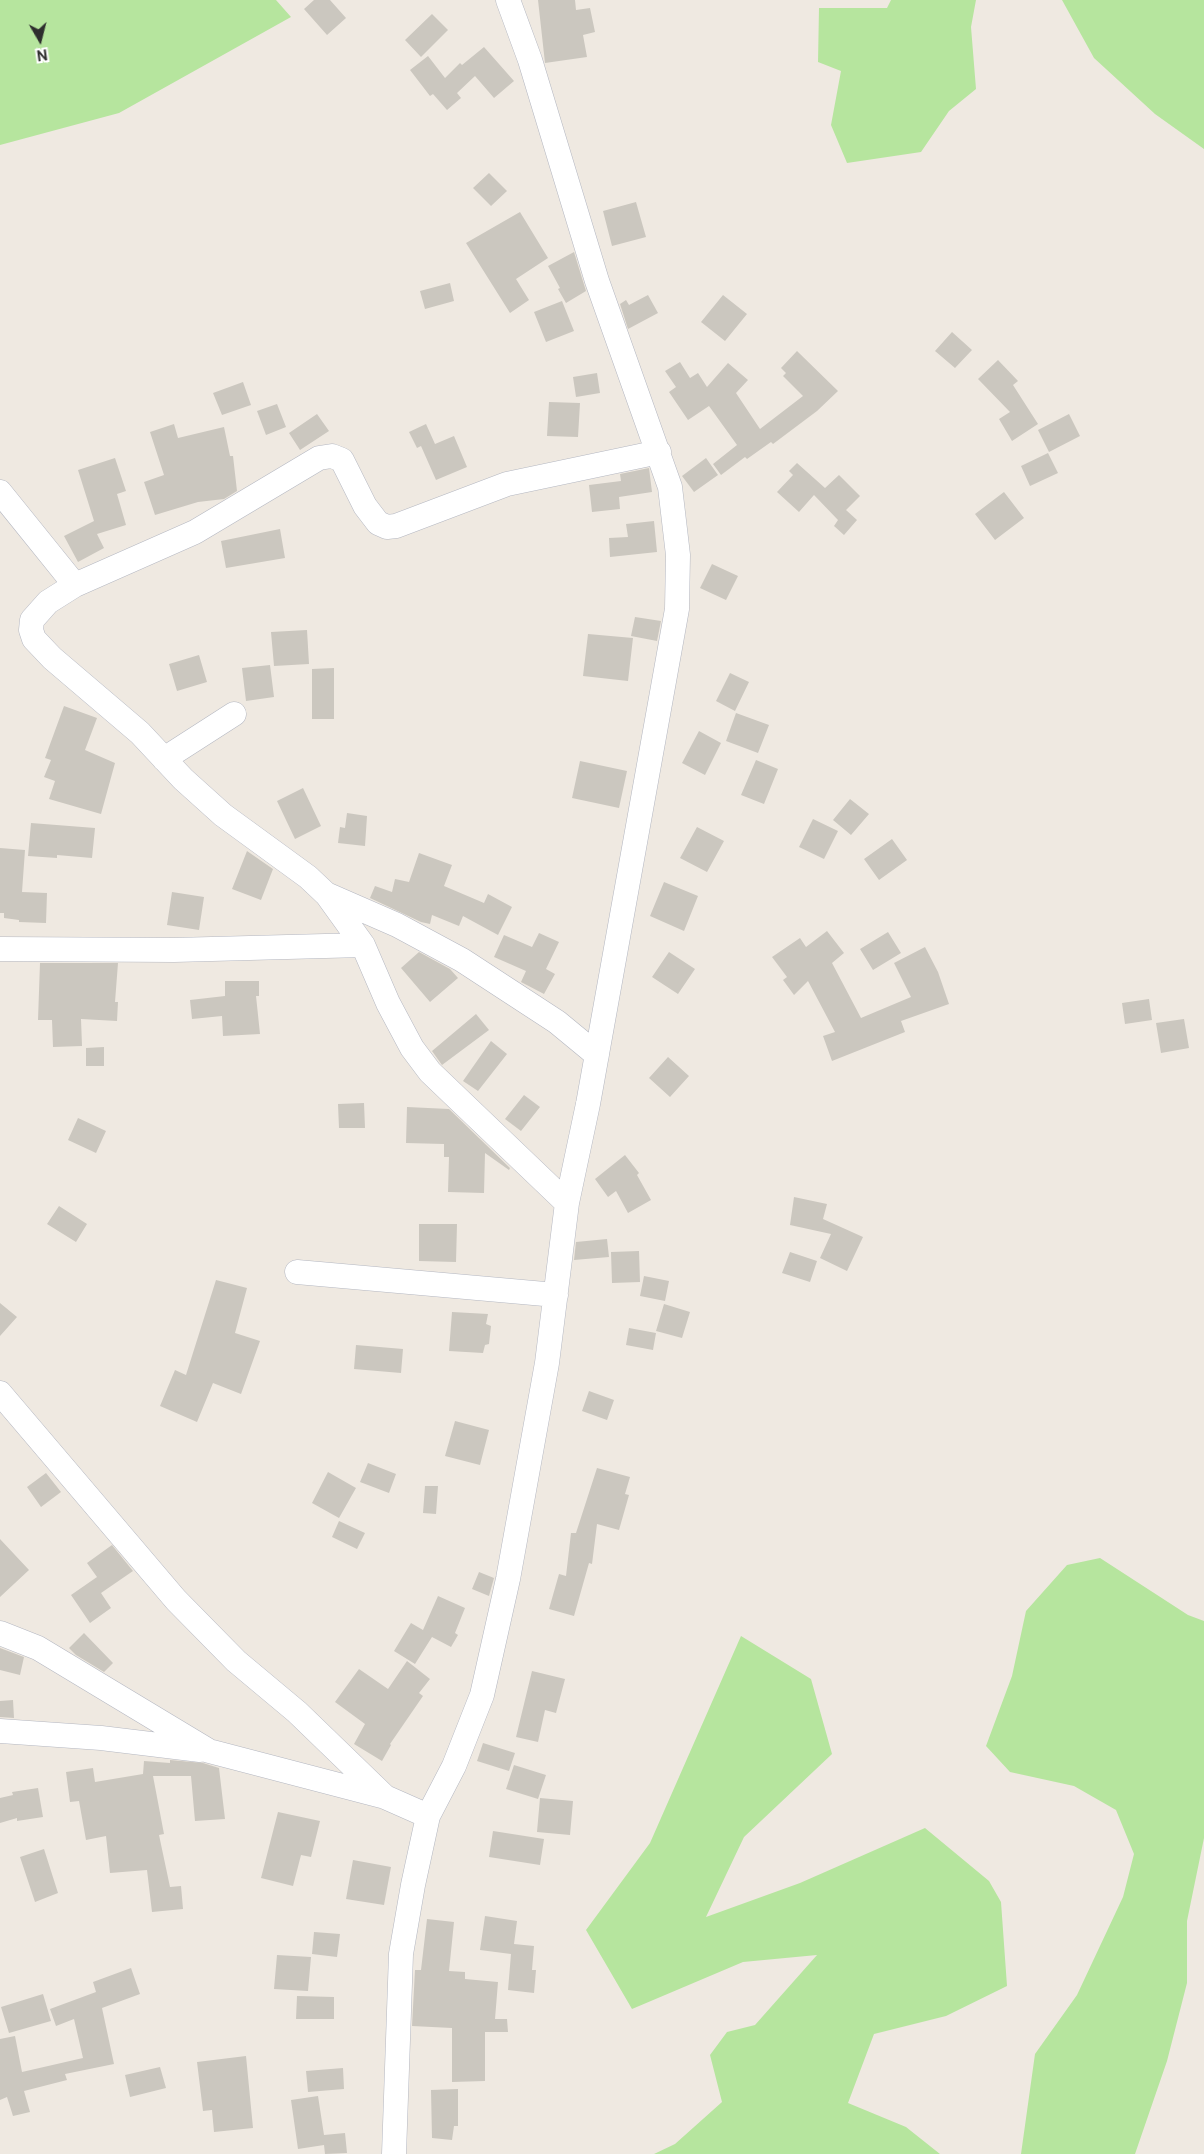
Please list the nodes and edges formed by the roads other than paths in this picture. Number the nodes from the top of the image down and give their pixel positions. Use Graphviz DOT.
graph roads {
  1 [pos="508,0"];
  2 [pos="659,452"];
  3 [pos="0,492"];
  4 [pos="74,585"];
  5 [pos="234,714"];
  6 [pos="164,759"];
  7 [pos="326,894"];
  8 [pos="363,945"];
  9 [pos="0,949"];
  10 [pos="597,1055"];
  11 [pos="567,1203"];
  12 [pos="297,1272"];
  13 [pos="556,1295"];
  14 [pos="0,1393"];
  15 [pos="0,1633"];
  16 [pos="0,1730"];
  17 [pos="209,1751"];
  18 [pos="385,1797"];
  19 [pos="428,1816"];
  20 [pos="394,2154"];
  1 -- 2 [label="street"];
  2 -- 4 [label="street"];
  2 -- 10 [label="street"];
  3 -- 4 [label="street"];
  4 -- 6 [label="street"];
  5 -- 6 [label="street"];
  6 -- 7 [label="street"];
  7 -- 8 [label="street"];
  7 -- 10 [label="street"];
  8 -- 9 [label="street"];
  8 -- 11 [label="street"];
  10 -- 11 [label="street"];
  11 -- 13 [label="street"];
  12 -- 13 [label="street"];
  13 -- 19 [label="street"];
  14 -- 18 [label="street"];
  15 -- 17 [label="street"];
  16 -- 17 [label="street"];
  17 -- 18 [label="street"];
  18 -- 19 [label="street"];
  19 -- 20 [label="street"];
}
